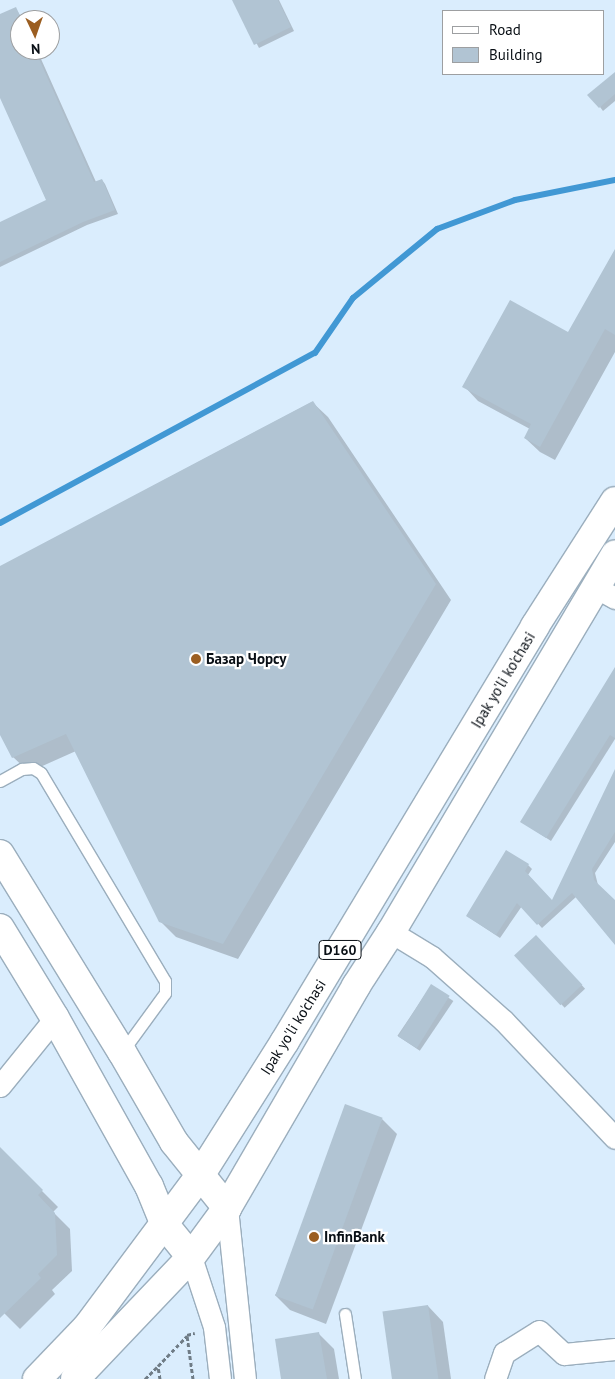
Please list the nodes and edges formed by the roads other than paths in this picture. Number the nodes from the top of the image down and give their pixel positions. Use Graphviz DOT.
graph roads {
  1 [pos="615,501"];
  2 [pos="615,554"];
  3 [pos="605,592"];
  4 [pos="0,782"];
  5 [pos="0,854"];
  6 [pos="0,928"];
  7 [pos="390,932"];
  8 [pos="55,1018"];
  9 [pos="122,1052"];
  10 [pos="0,1086"];
  11 [pos="615,1138"];
  12 [pos="201,1174"];
  13 [pos="227,1208"];
  14 [pos="165,1224"];
  15 [pos="190,1257"];
  16 [pos="345,1314"];
  17 [pos="615,1349"];
  18 [pos="37,1379"];
  19 [pos="75,1379"];
  20 [pos="220,1379"];
  21 [pos="245,1379"];
  22 [pos="355,1379"];
  23 [pos="495,1379"];
  1 -- 12 [label="main road, Ipak yo'li ko'chasi / D160"];
  2 -- 3 [label="main road, Ipak yo'li ko'chasi / D160"];
  3 -- 7 [label="main road, Ipak yo'li ko'chasi / D160"];
  4 -- 9 [label="lane"];
  5 -- 9 [label="main road"];
  6 -- 8 [label="main road"];
  7 -- 11 [label="street"];
  7 -- 13 [label="main road, Ipak yo'li ko'chasi / D160"];
  8 -- 10 [label="street"];
  8 -- 14 [label="main road"];
  9 -- 12 [label="main road"];
  12 -- 13 [label="main road"];
  12 -- 14 [label="main road, Ipak yo'li ko'chasi / D160"];
  13 -- 15 [label="main road, Ipak yo'li ko'chasi / D160"];
  13 -- 21 [label="street"];
  14 -- 15 [label="main road"];
  14 -- 18 [label="main road, Ipak yo'li ko'chasi / D160"];
  15 -- 19 [label="main road, Ipak yo'li ko'chasi / D160"];
  15 -- 20 [label="street"];
  16 -- 22 [label="lane"];
  17 -- 23 [label="street"];
}
